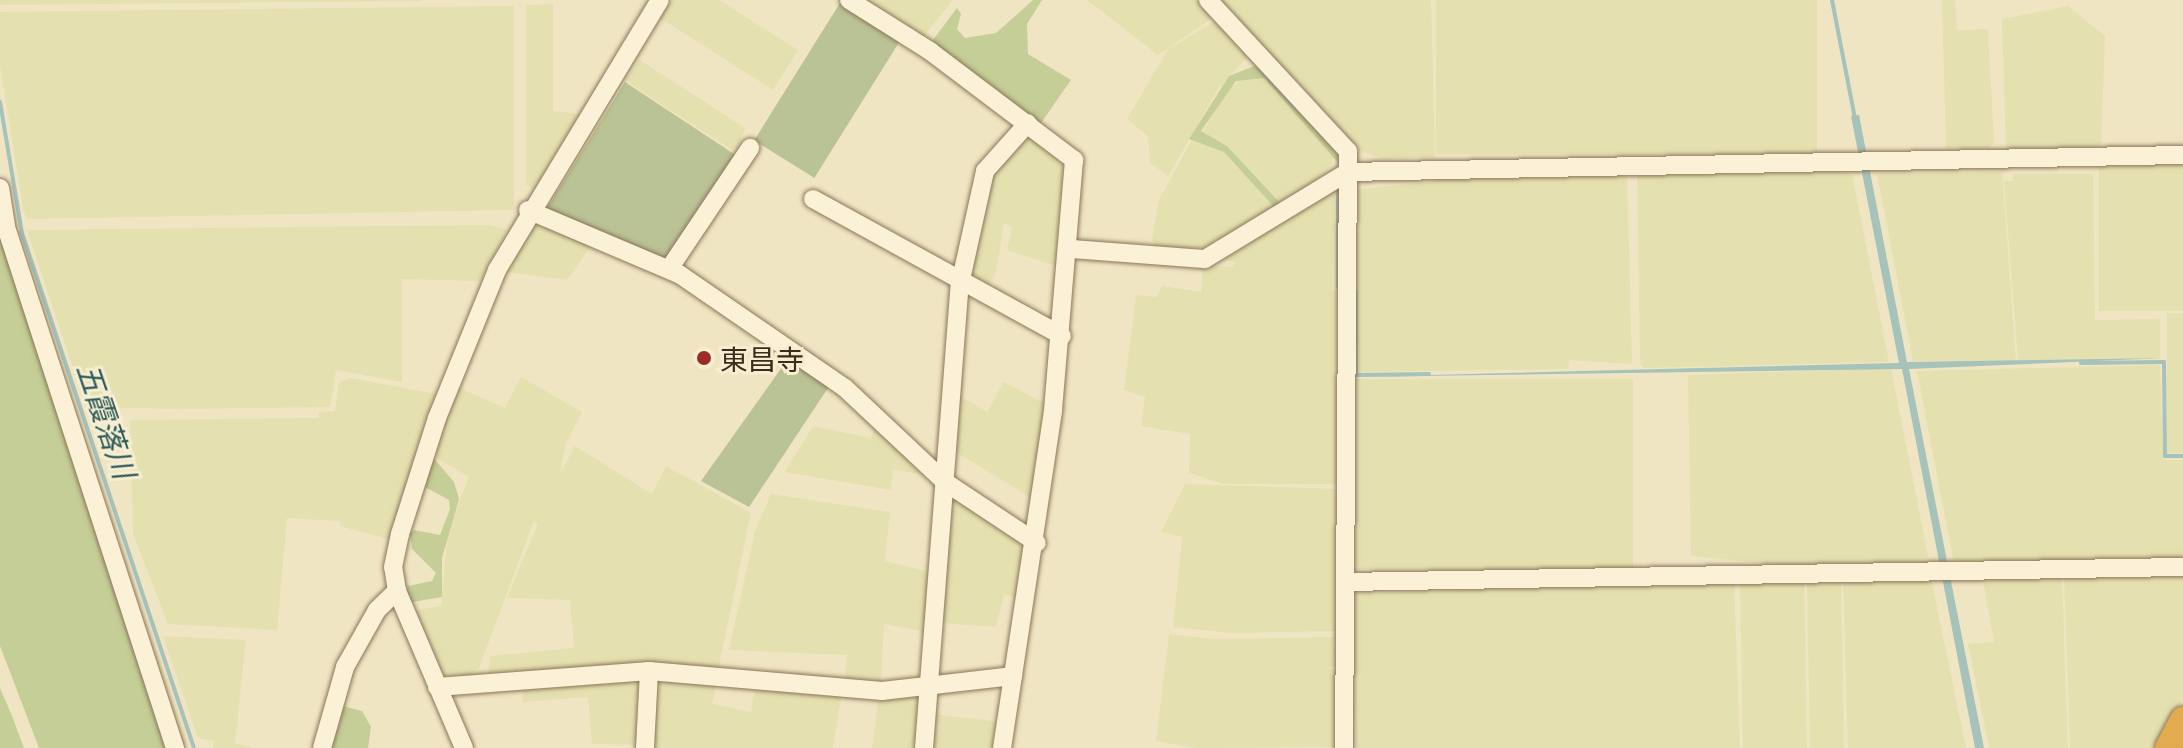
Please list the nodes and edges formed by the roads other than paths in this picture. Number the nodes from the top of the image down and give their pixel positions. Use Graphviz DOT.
graph roads {
  1 [pos="660,0"];
  2 [pos="849,0"];
  3 [pos="1208,0"];
  4 [pos="1028,123"];
  5 [pos="750,148"];
  6 [pos="2183,155"];
  7 [pos="1348,172"];
  8 [pos="0,188"];
  9 [pos="813,199"];
  10 [pos="528,210"];
  11 [pos="1071,249"];
  12 [pos="669,269"];
  13 [pos="960,284"];
  14 [pos="1062,336"];
  15 [pos="945,482"];
  16 [pos="1037,543"];
  17 [pos="2183,567"];
  18 [pos="1345,582"];
  19 [pos="397,591"];
  20 [pos="649,671"];
  21 [pos="1013,676"];
  22 [pos="931,684"];
  23 [pos="437,687"];
  24 [pos="2183,720"];
  25 [pos="175,748"];
  26 [pos="322,748"];
  27 [pos="464,748"];
  28 [pos="645,748"];
  29 [pos="924,748"];
  30 [pos="1002,748"];
  31 [pos="1344,748"];
  32 [pos="2168,748"];
  1 -- 10 [label="street"];
  2 -- 4 [label="street"];
  3 -- 7 [label="street"];
  4 -- 11 [label="street"];
  4 -- 13 [label="street"];
  5 -- 12 [label="street"];
  6 -- 7 [label="street"];
  7 -- 11 [label="street"];
  7 -- 18 [label="street"];
  8 -- 25 [label="street"];
  9 -- 13 [label="street"];
  10 -- 12 [label="street"];
  10 -- 19 [label="street"];
  11 -- 14 [label="street"];
  12 -- 15 [label="street"];
  13 -- 14 [label="street"];
  13 -- 15 [label="street"];
  14 -- 16 [label="street"];
  15 -- 16 [label="street"];
  15 -- 22 [label="street"];
  16 -- 21 [label="street"];
  17 -- 18 [label="street"];
  18 -- 31 [label="street"];
  19 -- 23 [label="street"];
  19 -- 26 [label="street"];
  20 -- 22 [label="street"];
  20 -- 23 [label="street"];
  20 -- 28 [label="street"];
  21 -- 22 [label="street"];
  21 -- 30 [label="street"];
  22 -- 29 [label="street"];
  23 -- 27 [label="street"];
  24 -- 32 [label="highway"];
}
